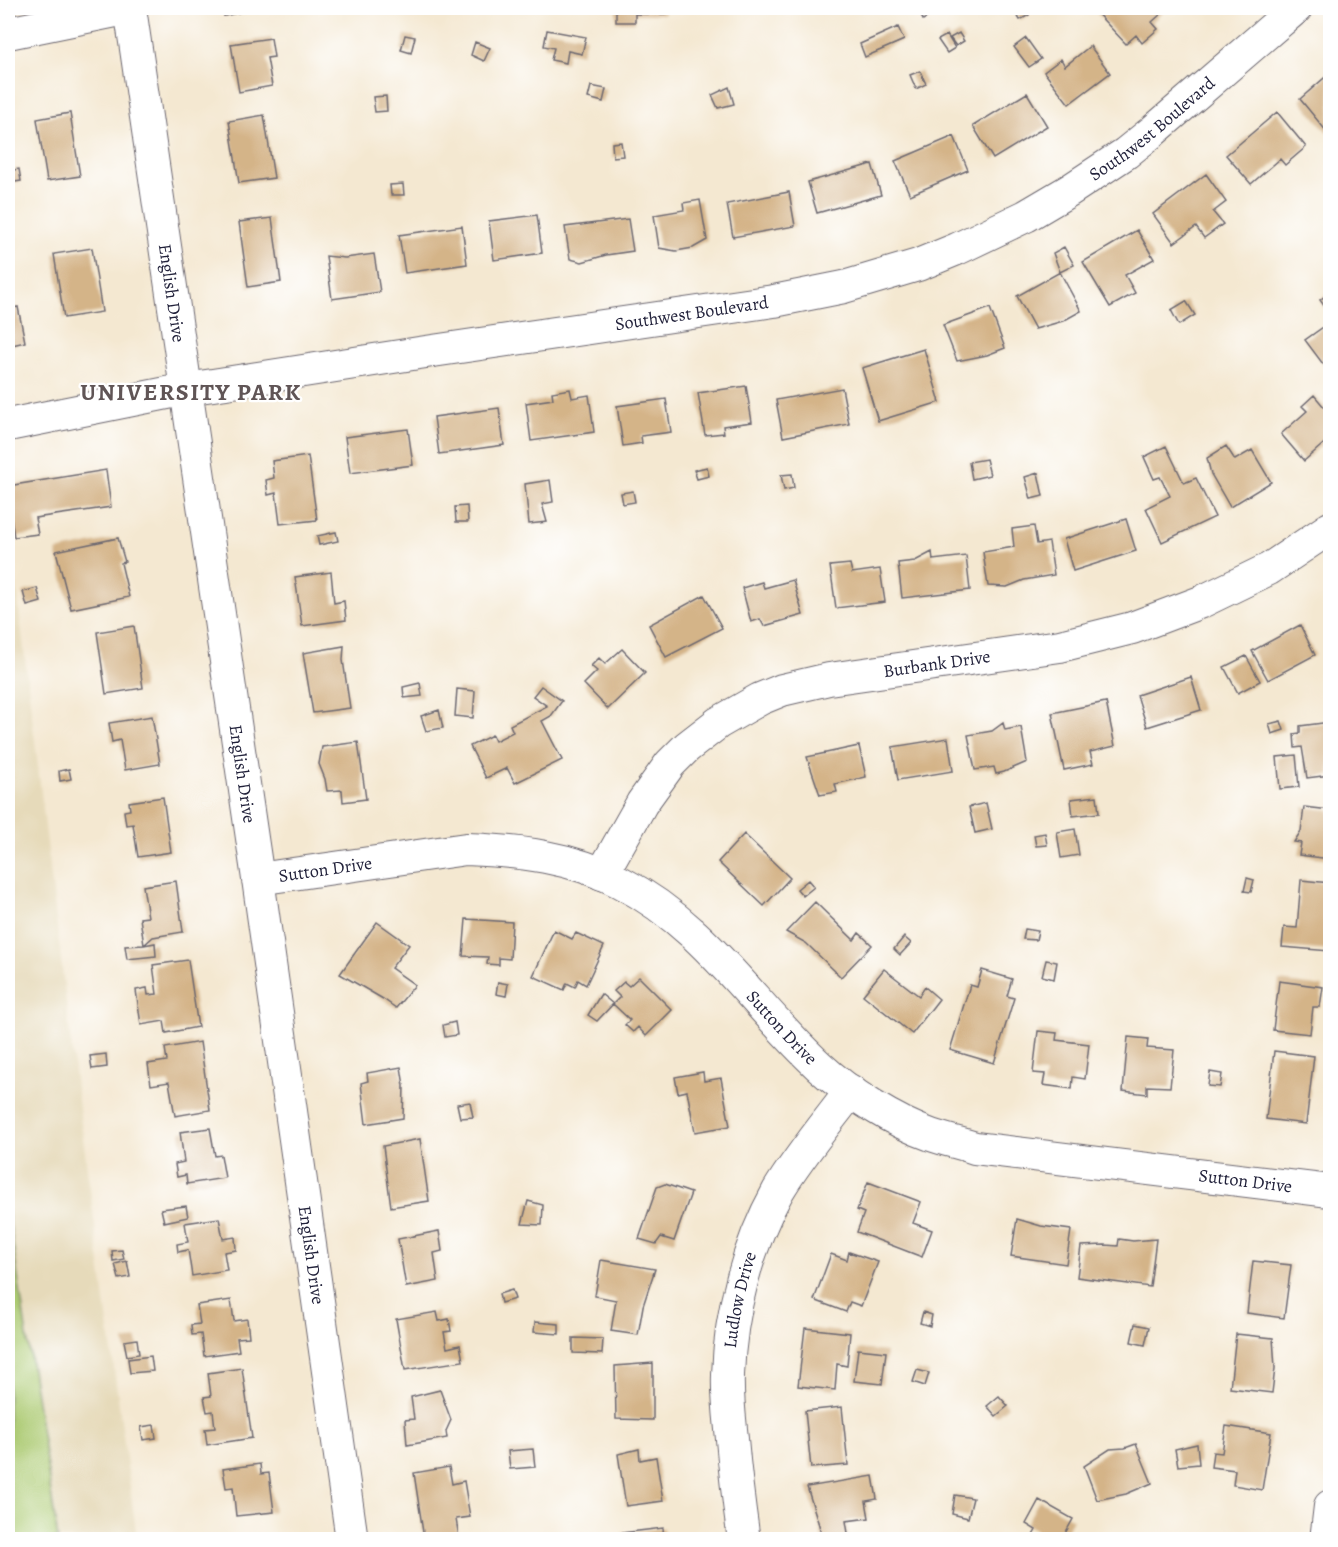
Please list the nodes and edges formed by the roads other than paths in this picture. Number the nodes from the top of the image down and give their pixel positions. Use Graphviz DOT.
graph roads {
  1 [pos="130,8"];
  2 [pos="1296,8"];
  3 [pos="8,33"];
  4 [pos="187,389"];
  5 [pos="8,425"];
  6 [pos="1327,538"];
  7 [pos="602,874"];
  8 [pos="258,879"];
  9 [pos="851,1091"];
  10 [pos="1330,1191"];
  11 [pos="1330,1506"];
  12 [pos="351,1539"];
  13 [pos="744,1539"];
  14 [pos="1326,1539"];
  1 -- 3 [label="street"];
  1 -- 4 [label="street, English Drive"];
  2 -- 4 [label="street, Southwest Boulevard"];
  4 -- 5 [label="street, Southwest Boulevard"];
  4 -- 8 [label="street, English Drive"];
  6 -- 7 [label="street, Burbank Drive"];
  7 -- 8 [label="street, Sutton Drive"];
  7 -- 9 [label="street, Sutton Drive"];
  8 -- 12 [label="street, English Drive"];
  9 -- 10 [label="street, Sutton Drive"];
  9 -- 13 [label="street, Ludlow Drive"];
  11 -- 14 [label="street"];
}
